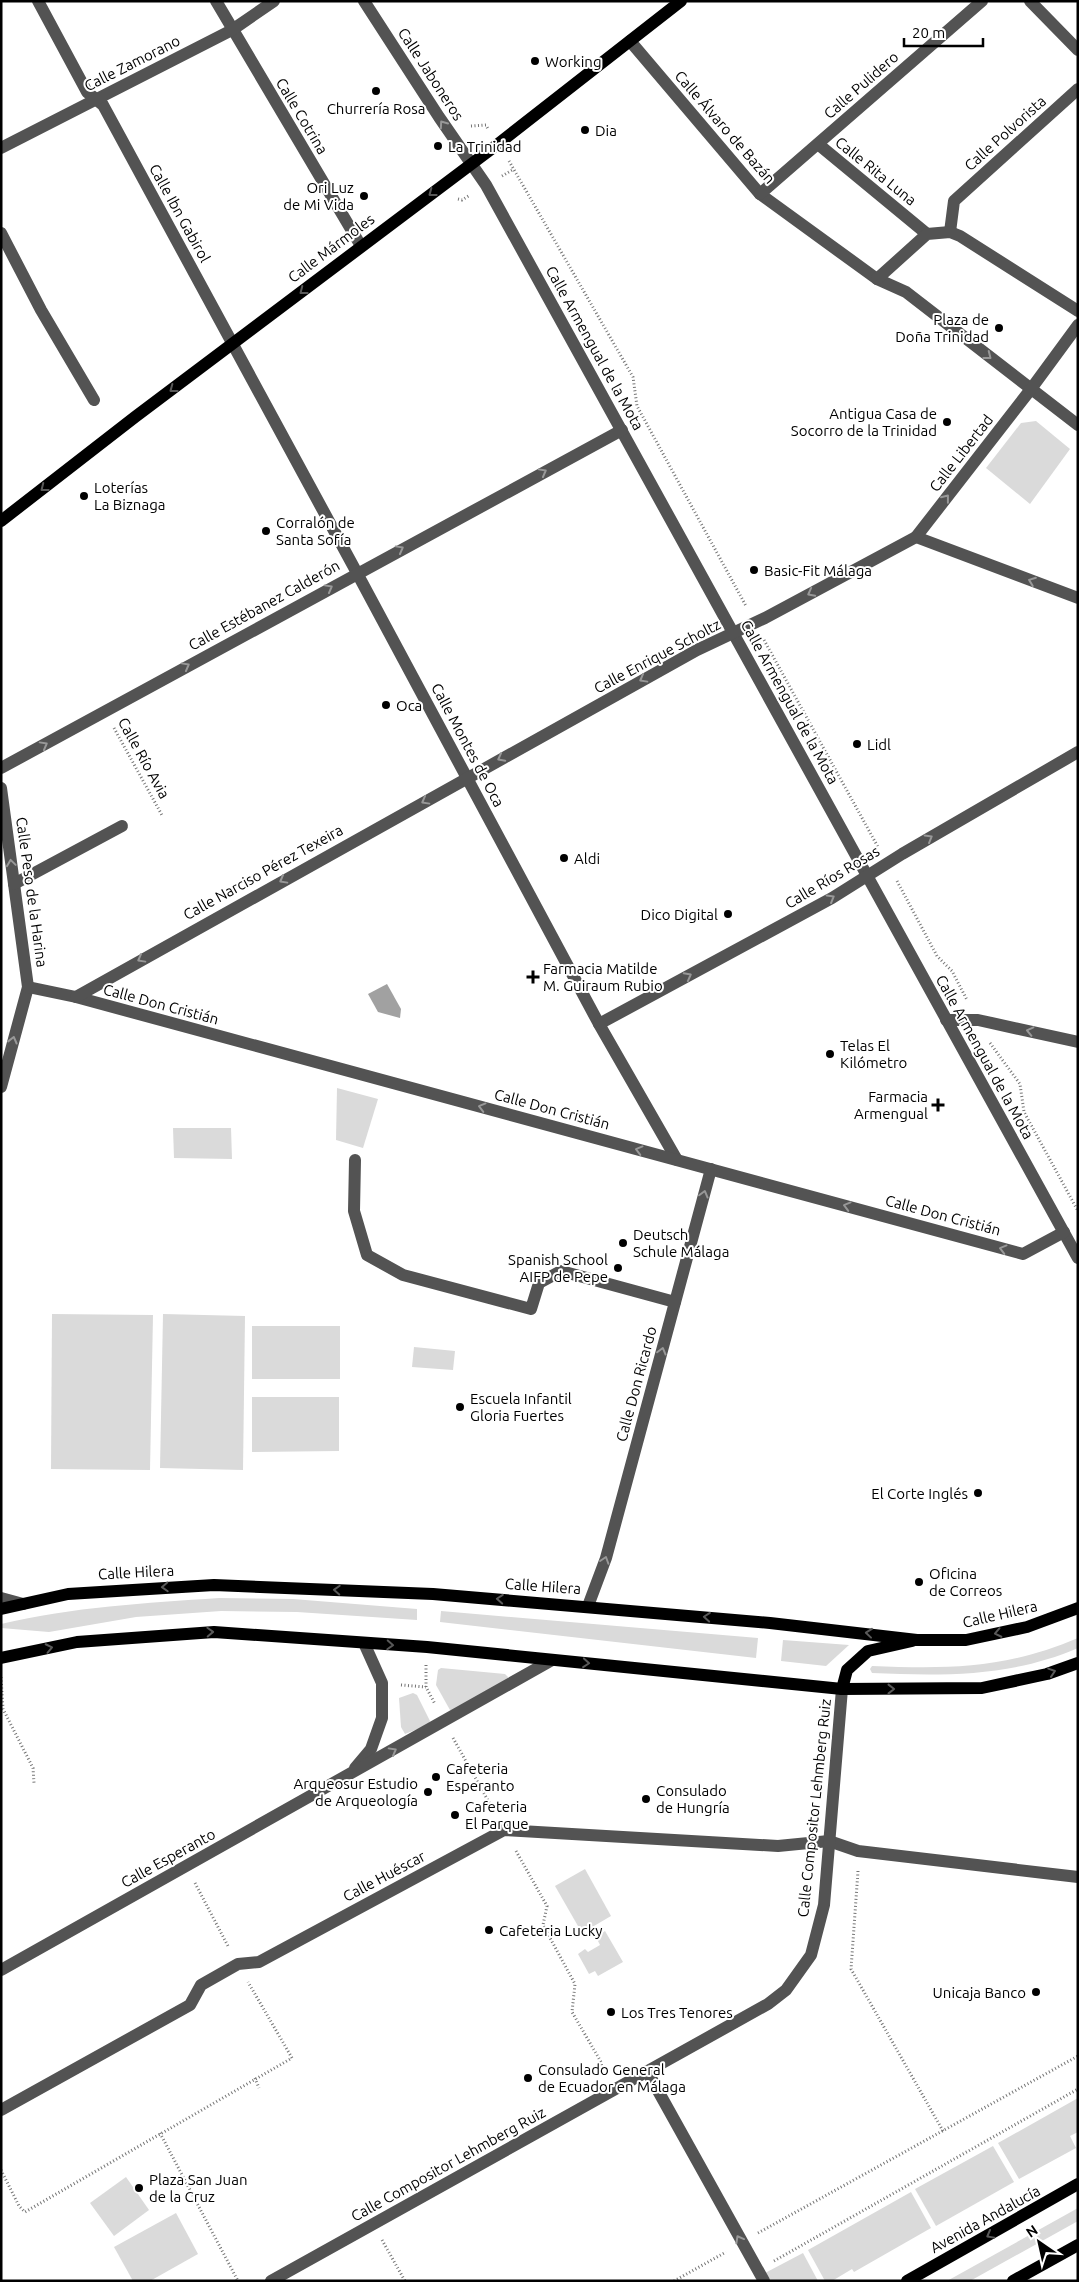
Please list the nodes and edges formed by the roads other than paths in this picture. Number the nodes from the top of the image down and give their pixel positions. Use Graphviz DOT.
graph roads {
  1 [pos="38,1"];
  2 [pos="216,1"];
  3 [pos="274,1"];
  4 [pos="364,1"];
  5 [pos="681,1"];
  6 [pos="982,1"];
  7 [pos="1030,1"];
  8 [pos="232,30"];
  9 [pos="630,42"];
  10 [pos="1078,50"];
  11 [pos="1078,89"];
  12 [pos="96,99"];
  13 [pos="818,144"];
  14 [pos="1,148"];
  15 [pos="471,164"];
  16 [pos="760,194"];
  17 [pos="950,232"];
  18 [pos="1,233"];
  19 [pos="927,234"];
  20 [pos="361,246"];
  21 [pos="877,279"];
  22 [pos="1078,310"];
  23 [pos="1078,325"];
  24 [pos="234,344"];
  25 [pos="1031,389"];
  26 [pos="94,400"];
  27 [pos="1078,425"];
  28 [pos="622,430"];
  29 [pos="1,521"];
  30 [pos="916,537"];
  31 [pos="358,573"];
  32 [pos="1078,598"];
  33 [pos="734,634"];
  34 [pos="1078,752"];
  35 [pos="1,768"];
  36 [pos="467,777"];
  37 [pos="1,788"];
  38 [pos="122,826"];
  39 [pos="867,876"];
  40 [pos="14,884"];
  41 [pos="28,987"];
  42 [pos="76,998"];
  43 [pos="946,1020"];
  44 [pos="599,1024"];
  45 [pos="1078,1042"];
  46 [pos="1,1087"];
  47 [pos="355,1160"];
  48 [pos="677,1160"];
  49 [pos="711,1169"];
  50 [pos="1064,1232"];
  51 [pos="1078,1258"];
  52 [pos="675,1302"];
  53 [pos="1,1598"];
  54 [pos="23,1604"];
  55 [pos="588,1606"];
  56 [pos="1078,1608"];
  57 [pos="1,1609"];
  58 [pos="917,1640"];
  59 [pos="364,1643"];
  60 [pos="1,1658"];
  61 [pos="552,1660"];
  62 [pos="1078,1663"];
  63 [pos="842,1689"];
  64 [pos="351,1774"];
  65 [pos="829,1841"];
  66 [pos="1078,1877"];
  67 [pos="1,1970"];
  68 [pos="647,2071"];
  69 [pos="1,2110"];
  70 [pos="1078,2184"];
  71 [pos="1078,2245"];
  72 [pos="760,2276"];
  73 [pos="271,2281"];
  74 [pos="907,2281"];
  75 [pos="1013,2281"];
  1 -- 12 [label="street, Calle Ibn Gabirol"];
  2 -- 8 [label="street, Calle Cotrina"];
  3 -- 8 [label="street, Calle Zamorano"];
  15 -- 4 [label="street, Calle Jaboneros, one-way"];
  5 -- 9 [label="main road, Calle Mármoles"];
  6 -- 13 [label="street, Calle Pulidero"];
  7 -- 10 [label="street"];
  8 -- 12 [label="street, Calle Zamorano"];
  8 -- 20 [label="street, Calle Cotrina"];
  9 -- 15 [label="main road, Calle Mármoles"];
  9 -- 16 [label="street, Calle Álvaro de Bazán"];
  11 -- 17 [label="street, Calle Polvorista"];
  12 -- 14 [label="street, Calle Zamorano"];
  12 -- 24 [label="street, Calle Ibn Gabirol"];
  13 -- 16 [label="street, Calle Pulidero"];
  13 -- 19 [label="street, Calle Rita Luna"];
  15 -- 20 [label="main road, Calle Mármoles, one-way"];
  15 -- 28 [label="street, Calle Armengual de la Mota"];
  16 -- 21 [label="street, Calle Álvaro de Bazán"];
  17 -- 19 [label="street"];
  17 -- 22 [label="street"];
  18 -- 26 [label="street"];
  19 -- 21 [label="street"];
  20 -- 24 [label="main road, Calle Mármoles, one-way"];
  21 -- 25 [label="street, one-way"];
  23 -- 25 [label="street, Calle Libertad"];
  24 -- 29 [label="main road, Calle Mármoles, one-way"];
  24 -- 31 [label="street, Calle Montes de Oca"];
  25 -- 27 [label="street"];
  30 -- 25 [label="street, Calle Libertad, one-way"];
  31 -- 28 [label="street, Calle Estébanez Calderón, one-way"];
  28 -- 33 [label="street, Calle Armengual de la Mota"];
  32 -- 30 [label="street, one-way"];
  30 -- 33 [label="street, Calle Enrique Scholtz, one-way"];
  35 -- 31 [label="street, Calle Estébanez Calderón, one-way"];
  31 -- 36 [label="street, Calle Montes de Oca"];
  33 -- 36 [label="street, Calle Enrique Scholtz, one-way"];
  33 -- 39 [label="street, Calle Armengual de la Mota"];
  39 -- 34 [label="street, Calle Ríos Rosas, one-way"];
  36 -- 42 [label="street, Calle Narciso Pérez Texeira, one-way"];
  36 -- 44 [label="street, Calle Montes de Oca"];
  40 -- 37 [label="street, Calle Peso de la Harina, one-way"];
  38 -- 40 [label="street"];
  39 -- 43 [label="street, Calle Armengual de la Mota"];
  44 -- 39 [label="street, Calle Ríos Rosas, one-way"];
  40 -- 41 [label="street, Calle Peso de la Harina"];
  41 -- 42 [label="street, Calle Don Cristián"];
  46 -- 41 [label="street, Calle Peso de la Harina, one-way"];
  48 -- 42 [label="street, Calle Don Cristián, one-way"];
  45 -- 43 [label="street, one-way"];
  43 -- 50 [label="street, Calle Armengual de la Mota"];
  44 -- 48 [label="street, Calle Montes de Oca"];
  47 -- 52 [label="street"];
  48 -- 49 [label="street, Calle Don Cristián"];
  50 -- 49 [label="street, Calle Don Cristián, one-way"];
  52 -- 49 [label="street, Calle Don Ricardo, one-way"];
  50 -- 51 [label="street, Calle Armengual de la Mota"];
  55 -- 52 [label="street, Calle Don Ricardo, one-way"];
  53 -- 54 [label="street"];
  55 -- 54 [label="main road, Calle Hilera, one-way"];
  54 -- 57 [label="main road, Calle Hilera"];
  58 -- 55 [label="main road, Calle Hilera, one-way"];
  56 -- 58 [label="main road, Calle Hilera, one-way"];
  58 -- 63 [label="main road"];
  60 -- 59 [label="main road, one-way"];
  59 -- 61 [label="main road, one-way"];
  59 -- 64 [label="street, Calle Esperanto"];
  61 -- 63 [label="main road, one-way"];
  64 -- 61 [label="street, Calle Esperanto, one-way"];
  63 -- 62 [label="main road, one-way"];
  63 -- 65 [label="street, Calle Compositor Lehmberg Ruiz"];
  64 -- 67 [label="street, Calle Esperanto"];
  65 -- 66 [label="street"];
  65 -- 68 [label="street, Calle Compositor Lehmberg Ruiz"];
  65 -- 69 [label="street, Calle Huéscar"];
  72 -- 68 [label="street, one-way"];
  68 -- 73 [label="street, Calle Compositor Lehmberg Ruiz"];
  70 -- 74 [label="main road, Avenida Andalucía, one-way"];
  71 -- 75 [label="main road"];
}
